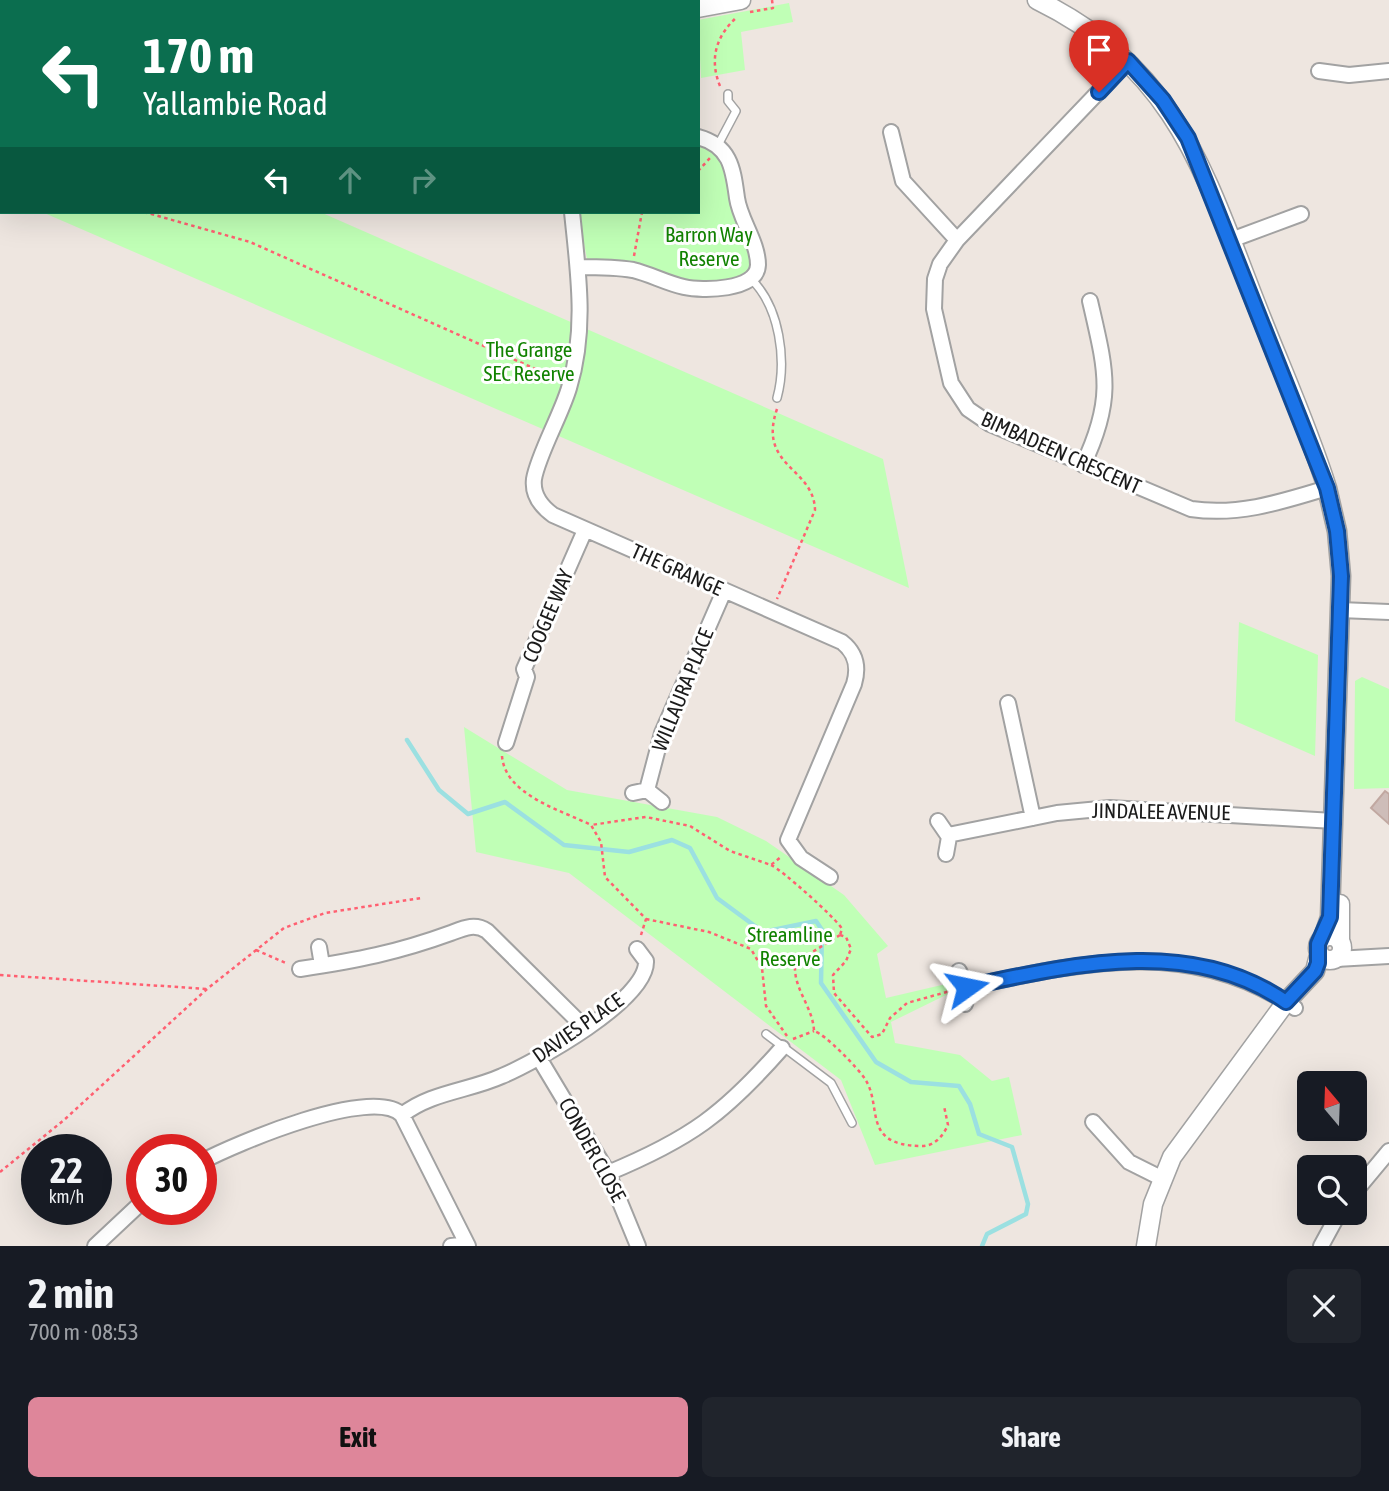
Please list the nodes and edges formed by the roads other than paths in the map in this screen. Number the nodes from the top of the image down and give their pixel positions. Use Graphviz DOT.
graph roads {
  1 [pos="741,0"];
  2 [pos="1037,0"];
  3 [pos="1059,7"];
  4 [pos="700,8"];
  5 [pos="1128,61"];
  6 [pos="1319,71"];
  7 [pos="1389,71"];
  8 [pos="728,94"];
  9 [pos="891,132"];
  10 [pos="700,138"];
  11 [pos="718,145"];
  12 [pos="572,214"];
  13 [pos="1301,214"];
  14 [pos="957,240"];
  15 [pos="1231,240"];
  16 [pos="579,267"];
  17 [pos="751,279"];
  18 [pos="1090,301"];
  19 [pos="777,398"];
  20 [pos="1083,465"];
  21 [pos="1327,488"];
  22 [pos="585,530"];
  23 [pos="724,591"];
  24 [pos="1340,610"];
  25 [pos="1389,612"];
  26 [pos="1008,703"];
  27 [pos="506,743"];
  28 [pos="662,802"];
  29 [pos="1033,818"];
  30 [pos="938,821"];
  31 [pos="1334,821"];
  32 [pos="948,835"];
  33 [pos="946,855"];
  34 [pos="830,877"];
  35 [pos="319,947"];
  36 [pos="637,949"];
  37 [pos="1332,950"];
  38 [pos="1383,957"];
  39 [pos="322,965"];
  40 [pos="300,969"];
  41 [pos="959,971"];
  42 [pos="967,987"];
  43 [pos="965,1004"];
  44 [pos="1290,1005"];
  45 [pos="585,1028"];
  46 [pos="766,1034"];
  47 [pos="782,1048"];
  48 [pos="539,1058"];
  49 [pos="402,1115"];
  50 [pos="1093,1122"];
  51 [pos="852,1123"];
  52 [pos="1389,1151"];
  53 [pos="217,1154"];
  54 [pos="608,1173"];
  55 [pos="1367,1177"];
  56 [pos="1161,1178"];
  57 [pos="126,1217"];
  58 [pos="1332,1225"];
  59 [pos="462,1245"];
  60 [pos="95,1246"];
  61 [pos="638,1246"];
  62 [pos="1146,1246"];
  63 [pos="1321,1246"];
  1 -- 4 [label="street"];
  2 -- 3 [label="street"];
  3 -- 5 [label="street"];
  5 -- 14 [label="street, BIMBADEEN CRESCENT"];
  5 -- 15 [label="street"];
  6 -- 7 [label="street"];
  8 -- 11 [label="lane"];
  9 -- 14 [label="street"];
  10 -- 11 [label="street"];
  11 -- 17 [label="street"];
  12 -- 16 [label="street, THE GRANGE"];
  13 -- 15 [label="street"];
  14 -- 20 [label="street, BIMBADEEN CRESCENT"];
  15 -- 21 [label="street"];
  16 -- 17 [label="street"];
  16 -- 22 [label="street, THE GRANGE"];
  17 -- 19 [label="lane"];
  18 -- 20 [label="street"];
  20 -- 21 [label="street, BIMBADEEN CRESCENT"];
  21 -- 24 [label="street"];
  22 -- 23 [label="street, THE GRANGE"];
  22 -- 27 [label="street, COOGEE WAY"];
  23 -- 28 [label="street, WILLAURA PLACE"];
  23 -- 34 [label="street, THE GRANGE"];
  24 -- 25 [label="street"];
  24 -- 31 [label="street"];
  26 -- 29 [label="street"];
  29 -- 31 [label="street, JINDALEE AVENUE"];
  29 -- 32 [label="street, JINDALEE AVENUE"];
  30 -- 32 [label="street"];
  31 -- 37 [label="street"];
  32 -- 33 [label="street"];
  35 -- 39 [label="street"];
  36 -- 45 [label="street, DAVIES PLACE"];
  37 -- 38 [label="street"];
  37 -- 44 [label="street"];
  39 -- 40 [label="street"];
  39 -- 45 [label="street"];
  41 -- 42 [label="street"];
  42 -- 43 [label="street"];
  42 -- 44 [label="street"];
  44 -- 56 [label="street"];
  45 -- 48 [label="street, DAVIES PLACE"];
  46 -- 47 [label="lane"];
  47 -- 51 [label="lane"];
  47 -- 54 [label="street"];
  48 -- 49 [label="street, DAVIES PLACE"];
  48 -- 54 [label="street, CONDER CLOSE"];
  49 -- 53 [label="street"];
  49 -- 59 [label="street"];
  50 -- 56 [label="street"];
  52 -- 55 [label="street"];
  54 -- 61 [label="street, CONDER CLOSE"];
  56 -- 62 [label="street"];
  57 -- 60 [label="street"];
  58 -- 63 [label="street"];
}
